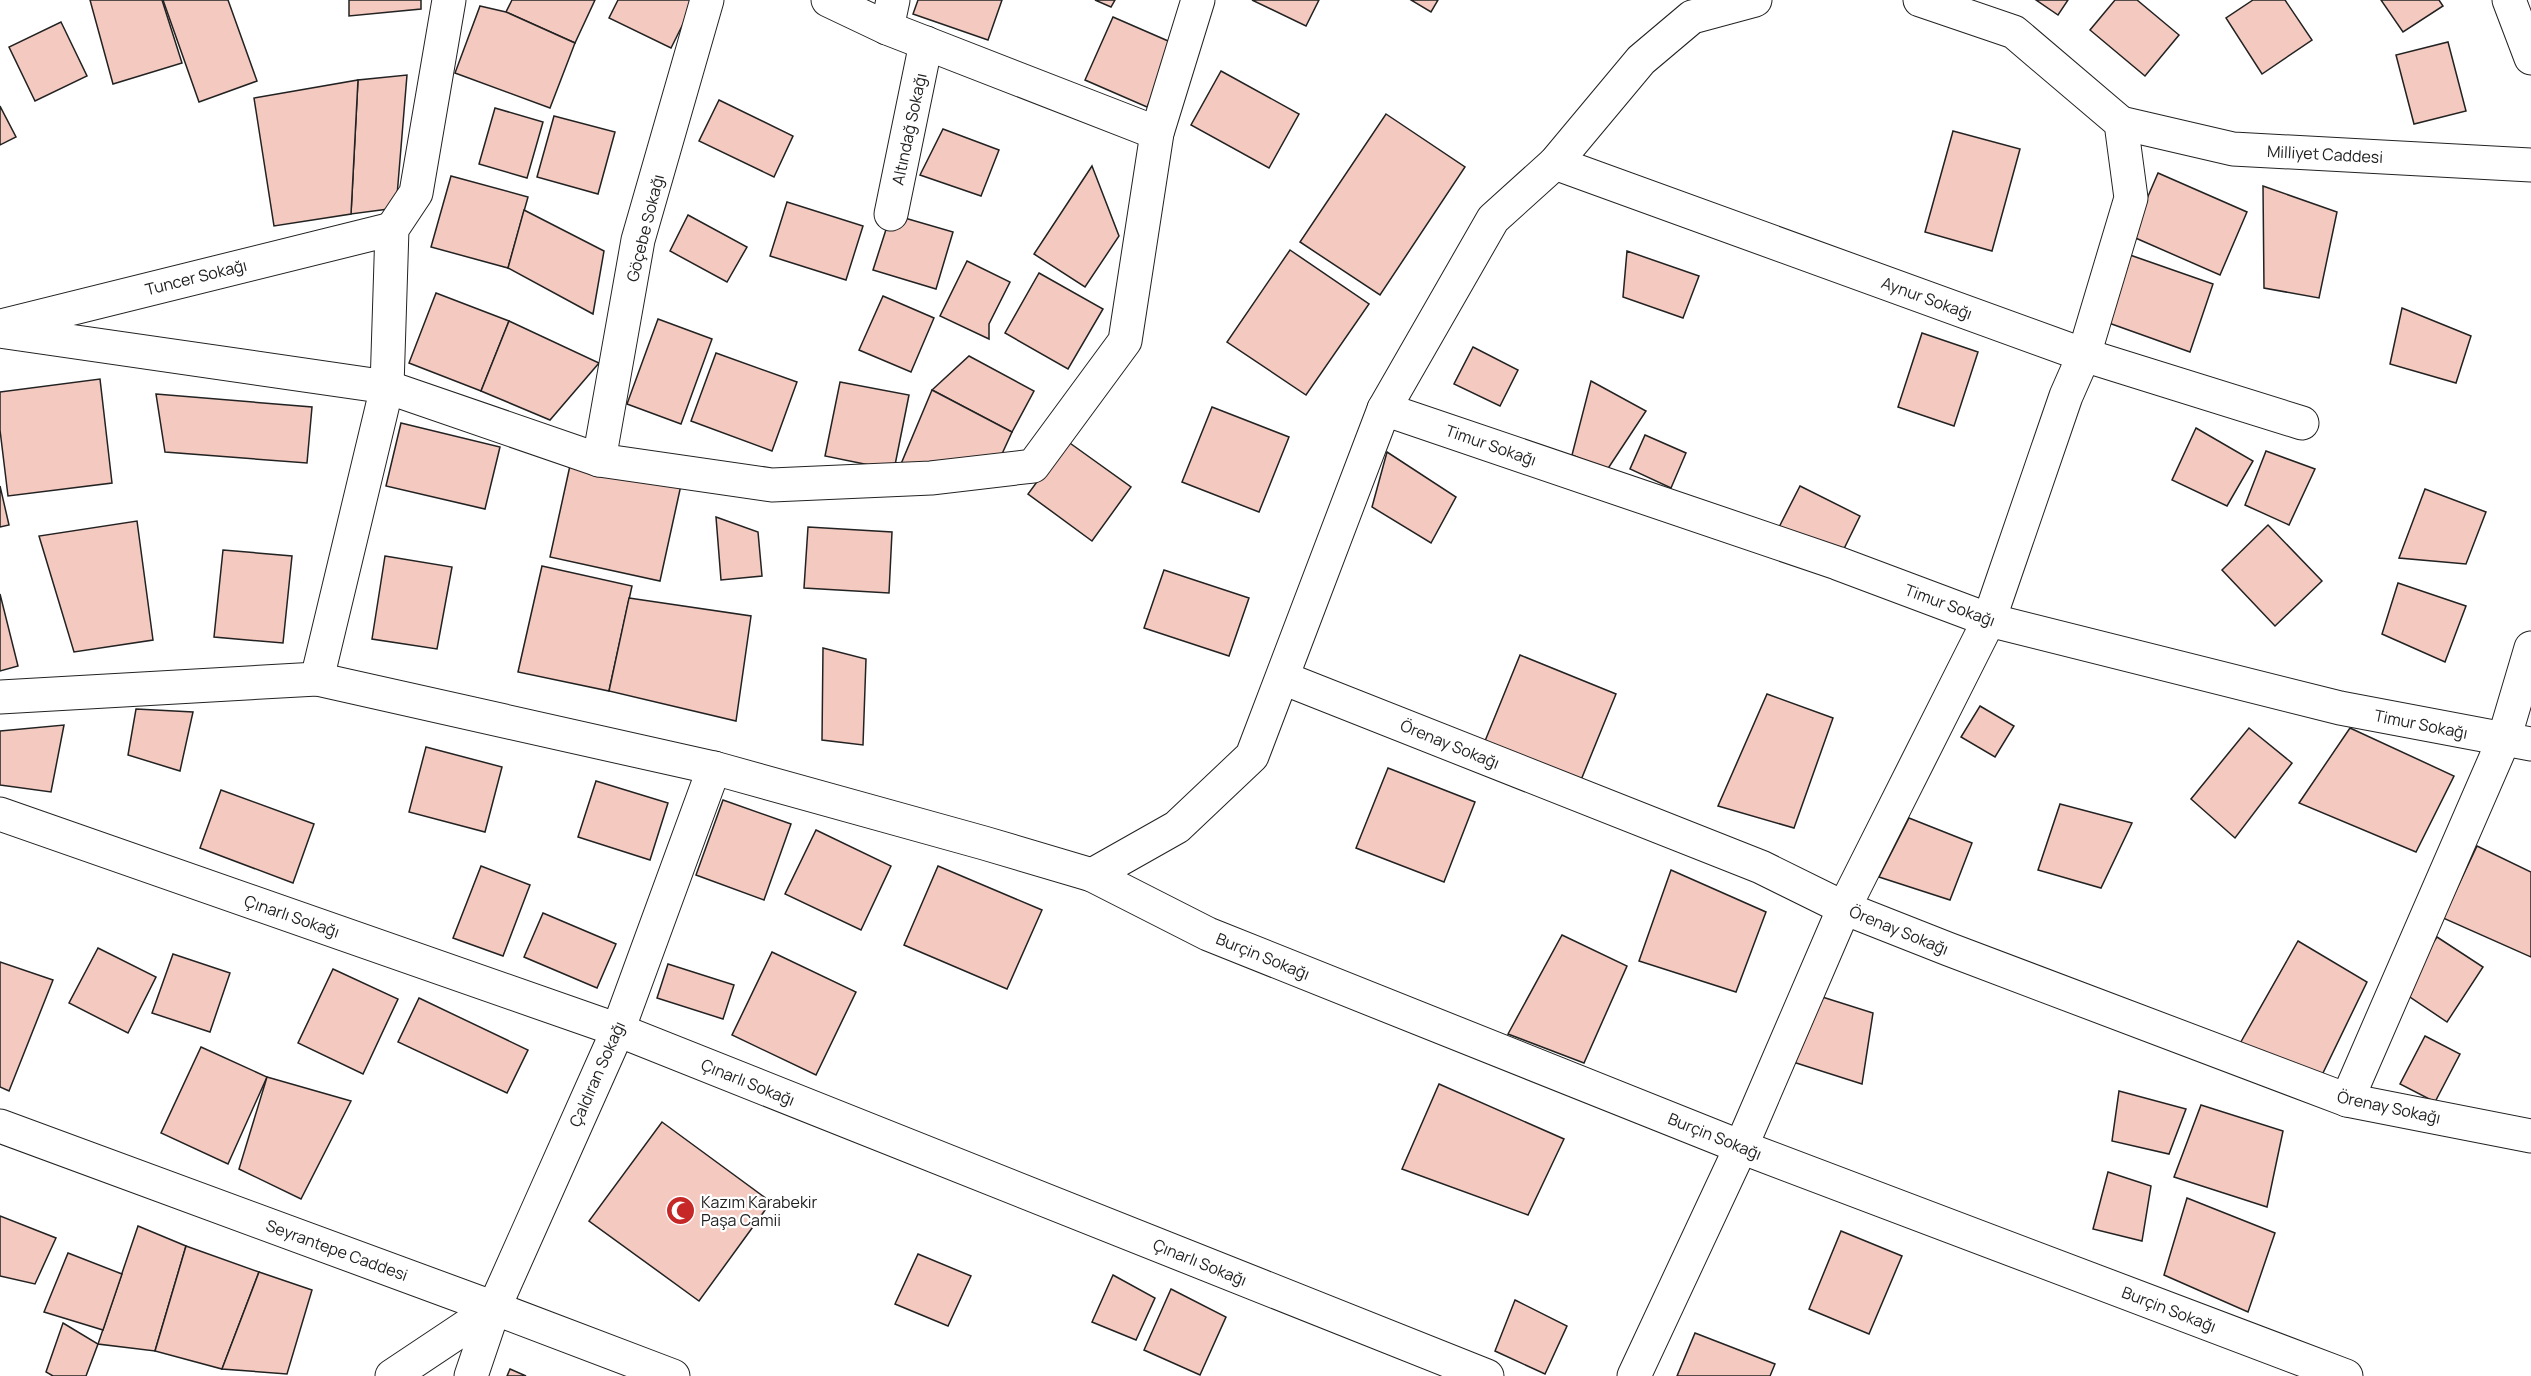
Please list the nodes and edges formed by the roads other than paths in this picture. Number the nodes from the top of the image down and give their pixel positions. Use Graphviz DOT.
graph roads {
  1 [pos="449,0"];
  2 [pos="708,0"];
  3 [pos="828,0"];
  4 [pos="1198,0"];
  5 [pos="1755,0"];
  6 [pos="1920,0"];
  7 [pos="2509,0"];
  8 [pos="1687,9"];
  9 [pos="890,14"];
  10 [pos="926,43"];
  11 [pos="2531,58"];
  12 [pos="2121,123"];
  13 [pos="1156,133"];
  14 [pos="1554,163"];
  15 [pos="2531,165"];
  16 [pos="891,214"];
  17 [pos="392,229"];
  18 [pos="0,326"];
  19 [pos="0,331"];
  20 [pos="2084,355"];
  21 [pos="387,387"];
  22 [pos="1384,409"];
  23 [pos="2302,423"];
  24 [pos="599,460"];
  25 [pos="1989,620"];
  26 [pos="2531,648"];
  27 [pos="1282,678"];
  28 [pos="317,679"];
  29 [pos="0,697"];
  30 [pos="2517,742"];
  31 [pos="714,768"];
  32 [pos="0,814"];
  33 [pos="1092,875"];
  34 [pos="1844,908"];
  35 [pos="618,1030"];
  36 [pos="2347,1100"];
  37 [pos="0,1126"];
  38 [pos="2531,1136"];
  39 [pos="1741,1147"];
  40 [pos="494,1308"];
  41 [pos="392,1376"];
  42 [pos="471,1376"];
  43 [pos="673,1376"];
  44 [pos="1487,1376"];
  45 [pos="1634,1376"];
  46 [pos="2346,1376"];
  1 -- 17 [label="street"];
  2 -- 24 [label="street, Göçebe Sokağı"];
  3 -- 9 [label="street"];
  4 -- 13 [label="street"];
  5 -- 8 [label="street"];
  6 -- 12 [label="street"];
  7 -- 11 [label="street"];
  8 -- 14 [label="street"];
  9 -- 10 [label="street"];
  10 -- 13 [label="street"];
  10 -- 16 [label="street, Altındağ Sokağı"];
  12 -- 15 [label="street, Milliyet Caddesi"];
  12 -- 20 [label="street"];
  13 -- 24 [label="street"];
  14 -- 20 [label="street, Aynur Sokağı"];
  14 -- 22 [label="street"];
  17 -- 18 [label="street, Tuncer Sokağı"];
  17 -- 21 [label="street"];
  19 -- 21 [label="street"];
  20 -- 23 [label="street, Aynur Sokağı"];
  20 -- 25 [label="street"];
  21 -- 24 [label="street"];
  21 -- 28 [label="street"];
  22 -- 25 [label="street, Timur Sokağı"];
  22 -- 27 [label="street"];
  25 -- 30 [label="street, Timur Sokağı"];
  25 -- 34 [label="street"];
  26 -- 30 [label="street"];
  27 -- 33 [label="street"];
  27 -- 34 [label="street, Örenay Sokağı"];
  28 -- 29 [label="street, Burçin Sokağı"];
  28 -- 31 [label="street, Burçin Sokağı"];
  30 -- 36 [label="street"];
  31 -- 33 [label="street, Burçin Sokağı"];
  31 -- 35 [label="street, Çaldıran Sokağı"];
  32 -- 35 [label="street, Çınarlı Sokağı"];
  33 -- 39 [label="street, Burçin Sokağı"];
  34 -- 36 [label="street, Örenay Sokağı"];
  34 -- 39 [label="street"];
  35 -- 40 [label="street, Çaldıran Sokağı"];
  35 -- 44 [label="street, Çınarlı Sokağı"];
  36 -- 38 [label="street, Örenay Sokağı"];
  37 -- 40 [label="street, Seyrantepe Caddesi"];
  39 -- 45 [label="street"];
  39 -- 46 [label="street, Burçin Sokağı"];
  40 -- 41 [label="street"];
  40 -- 42 [label="street, Çaldıran Sokağı"];
  40 -- 43 [label="street, Seyrantepe Caddesi"];
}
